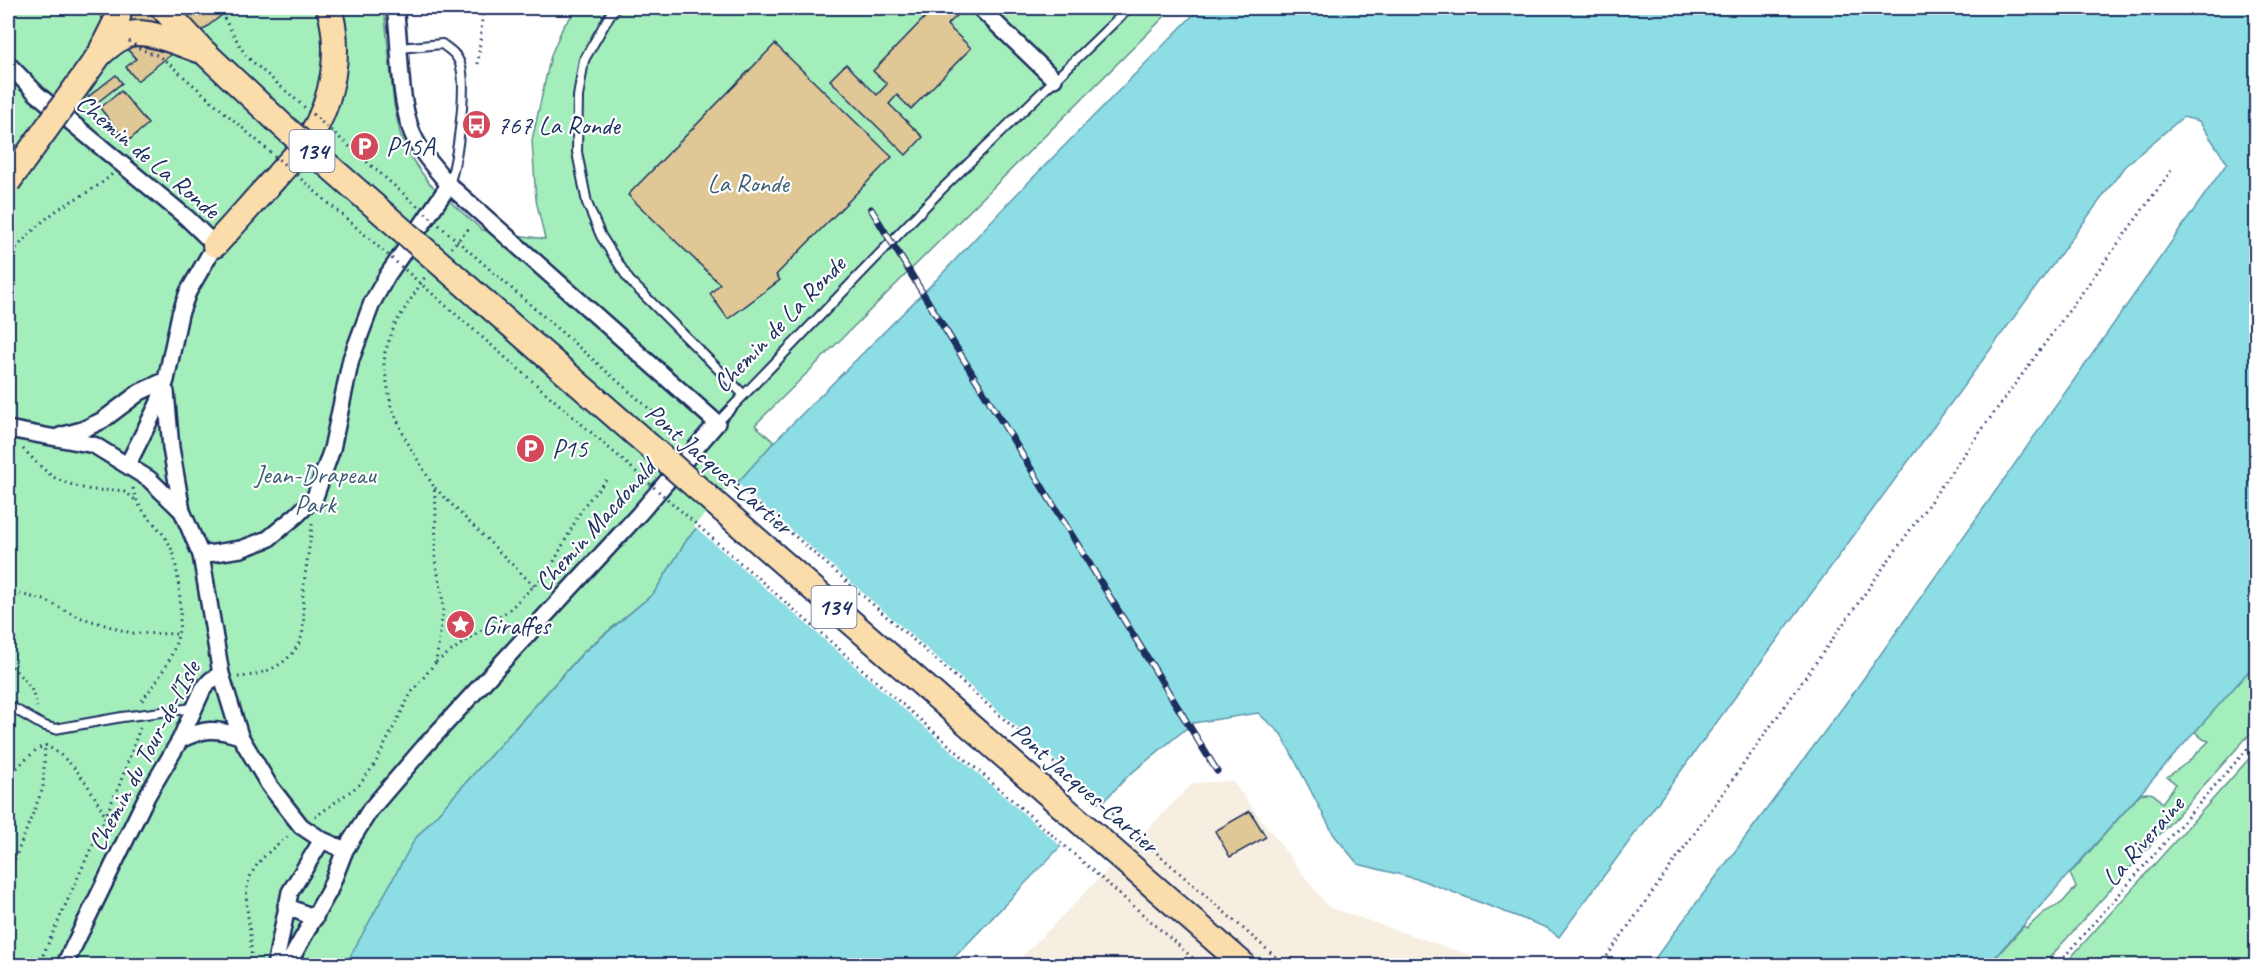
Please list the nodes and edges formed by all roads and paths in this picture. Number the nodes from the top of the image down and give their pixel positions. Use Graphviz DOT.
graph roads {
  1 [pos="119,8"];
  2 [pos="163,8"];
  3 [pos="183,8"];
  4 [pos="218,8"];
  5 [pos="329,8"];
  6 [pos="395,8"];
  7 [pos="483,8"];
  8 [pos="616,8"];
  9 [pos="980,8"];
  10 [pos="1129,8"];
  11 [pos="129,41"];
  12 [pos="400,48"];
  13 [pos="204,52"];
  14 [pos="100,54"];
  15 [pos="8,64"];
  16 [pos="478,64"];
  17 [pos="1054,79"];
  18 [pos="2174,167"];
  19 [pos="113,173"];
  20 [pos="8,182"];
  21 [pos="449,185"];
  22 [pos="474,222"];
  23 [pos="215,245"];
  24 [pos="451,248"];
  25 [pos="8,257"];
  26 [pos="431,270"];
  27 [pos="166,380"];
  28 [pos="744,395"];
  29 [pos="717,423"];
  30 [pos="8,429"];
  31 [pos="57,437"];
  32 [pos="20,447"];
  33 [pos="128,464"];
  34 [pos="606,480"];
  35 [pos="434,487"];
  36 [pos="315,497"];
  37 [pos="136,502"];
  38 [pos="182,511"];
  39 [pos="201,555"];
  40 [pos="534,586"];
  41 [pos="8,591"];
  42 [pos="179,634"];
  43 [pos="8,662"];
  44 [pos="436,662"];
  45 [pos="221,674"];
  46 [pos="8,705"];
  47 [pos="193,708"];
  48 [pos="145,714"];
  49 [pos="135,715"];
  50 [pos="42,725"];
  51 [pos="55,729"];
  52 [pos="240,736"];
  53 [pos="2256,739"];
  54 [pos="180,740"];
  55 [pos="45,745"];
  56 [pos="8,776"];
  57 [pos="105,816"];
  58 [pos="301,826"];
  59 [pos="322,840"];
  60 [pos="345,850"];
  61 [pos="8,876"];
  62 [pos="286,906"];
  63 [pos="315,918"];
  64 [pos="38,966"];
  65 [pos="64,966"];
  66 [pos="251,966"];
  67 [pos="275,966"];
  68 [pos="287,966"];
  69 [pos="1202,966"];
  70 [pos="1245,966"];
  71 [pos="1286,966"];
  72 [pos="1599,966"];
  73 [pos="2056,966"];
  1 -- 14 [label="main road"];
  2 -- 13 [label="main road, Pont Jacques-Cartier / 134"];
  3 -- 13 [label="main road"];
  4 -- 71 [label="path, Pont Jacques-Cartier, bridge"];
  5 -- 23 [label="main road"];
  6 -- 12 [label="street, Chemin de La Ronde"];
  7 -- 16 [label="path"];
  8 -- 28 [label="lane"];
  9 -- 17 [label="street"];
  10 -- 17 [label="lane, Chemin de La Ronde"];
  11 -- 69 [label="path, bridge"];
  12 -- 21 [label="street, Chemin de La Ronde"];
  12 -- 21 [label="lane"];
  13 -- 14 [label="main road"];
  13 -- 70 [label="main road, Pont Jacques-Cartier / 134, bridge"];
  14 -- 20 [label="main road, bridge"];
  15 -- 23 [label="street, Chemin de La Ronde"];
  17 -- 28 [label="lane, Chemin de La Ronde"];
  18 -- 72 [label="path"];
  19 -- 25 [label="path"];
  21 -- 29 [label="street, Chemin de La Ronde"];
  21 -- 36 [label="street"];
  22 -- 24 [label="path"];
  23 -- 27 [label="street, Chemin de La Ronde"];
  26 -- 35 [label="path"];
  27 -- 31 [label="street"];
  27 -- 33 [label="street, Chemin de La Ronde"];
  27 -- 38 [label="street"];
  28 -- 29 [label="lane, Chemin de La Ronde"];
  29 -- 60 [label="street, Chemin Macdonald"];
  30 -- 31 [label="street, Chemin du Tour-de-l'Isle"];
  31 -- 33 [label="street, Chemin du Tour-de-l'Isle"];
  32 -- 37 [label="path"];
  33 -- 37 [label="path"];
  33 -- 38 [label="street, Chemin du Tour-de-l'Isle"];
  34 -- 40 [label="path"];
  35 -- 40 [label="path"];
  35 -- 44 [label="path"];
  36 -- 39 [label="street"];
  36 -- 45 [label="path"];
  37 -- 42 [label="path"];
  38 -- 39 [label="street, Chemin du Tour-de-l'Isle"];
  39 -- 45 [label="street, Chemin du Tour-de-l'Isle"];
  40 -- 44 [label="path"];
  41 -- 42 [label="path"];
  42 -- 49 [label="path"];
  43 -- 50 [label="path"];
  44 -- 58 [label="path"];
  45 -- 47 [label="street, Chemin du Tour-de-l'Isle"];
  45 -- 52 [label="street"];
  46 -- 50 [label="lane"];
  47 -- 48 [label="lane"];
  47 -- 54 [label="street, Chemin du Tour-de-l'Isle"];
  48 -- 49 [label="lane"];
  48 -- 57 [label="path"];
  49 -- 51 [label="lane"];
  50 -- 51 [label="lane"];
  51 -- 55 [label="path"];
  52 -- 54 [label="street"];
  52 -- 58 [label="street"];
  53 -- 73 [label="path, La Riveraine"];
  54 -- 65 [label="street, Chemin du Tour-de-l'Isle"];
  55 -- 56 [label="path"];
  55 -- 57 [label="path"];
  55 -- 61 [label="path"];
  57 -- 64 [label="path"];
  58 -- 59 [label="street"];
  58 -- 66 [label="path"];
  59 -- 60 [label="street"];
  59 -- 62 [label="street"];
  60 -- 63 [label="street, Chemin Macdonald"];
  62 -- 63 [label="street"];
  62 -- 67 [label="street"];
  63 -- 68 [label="street, Chemin Macdonald"];
}
